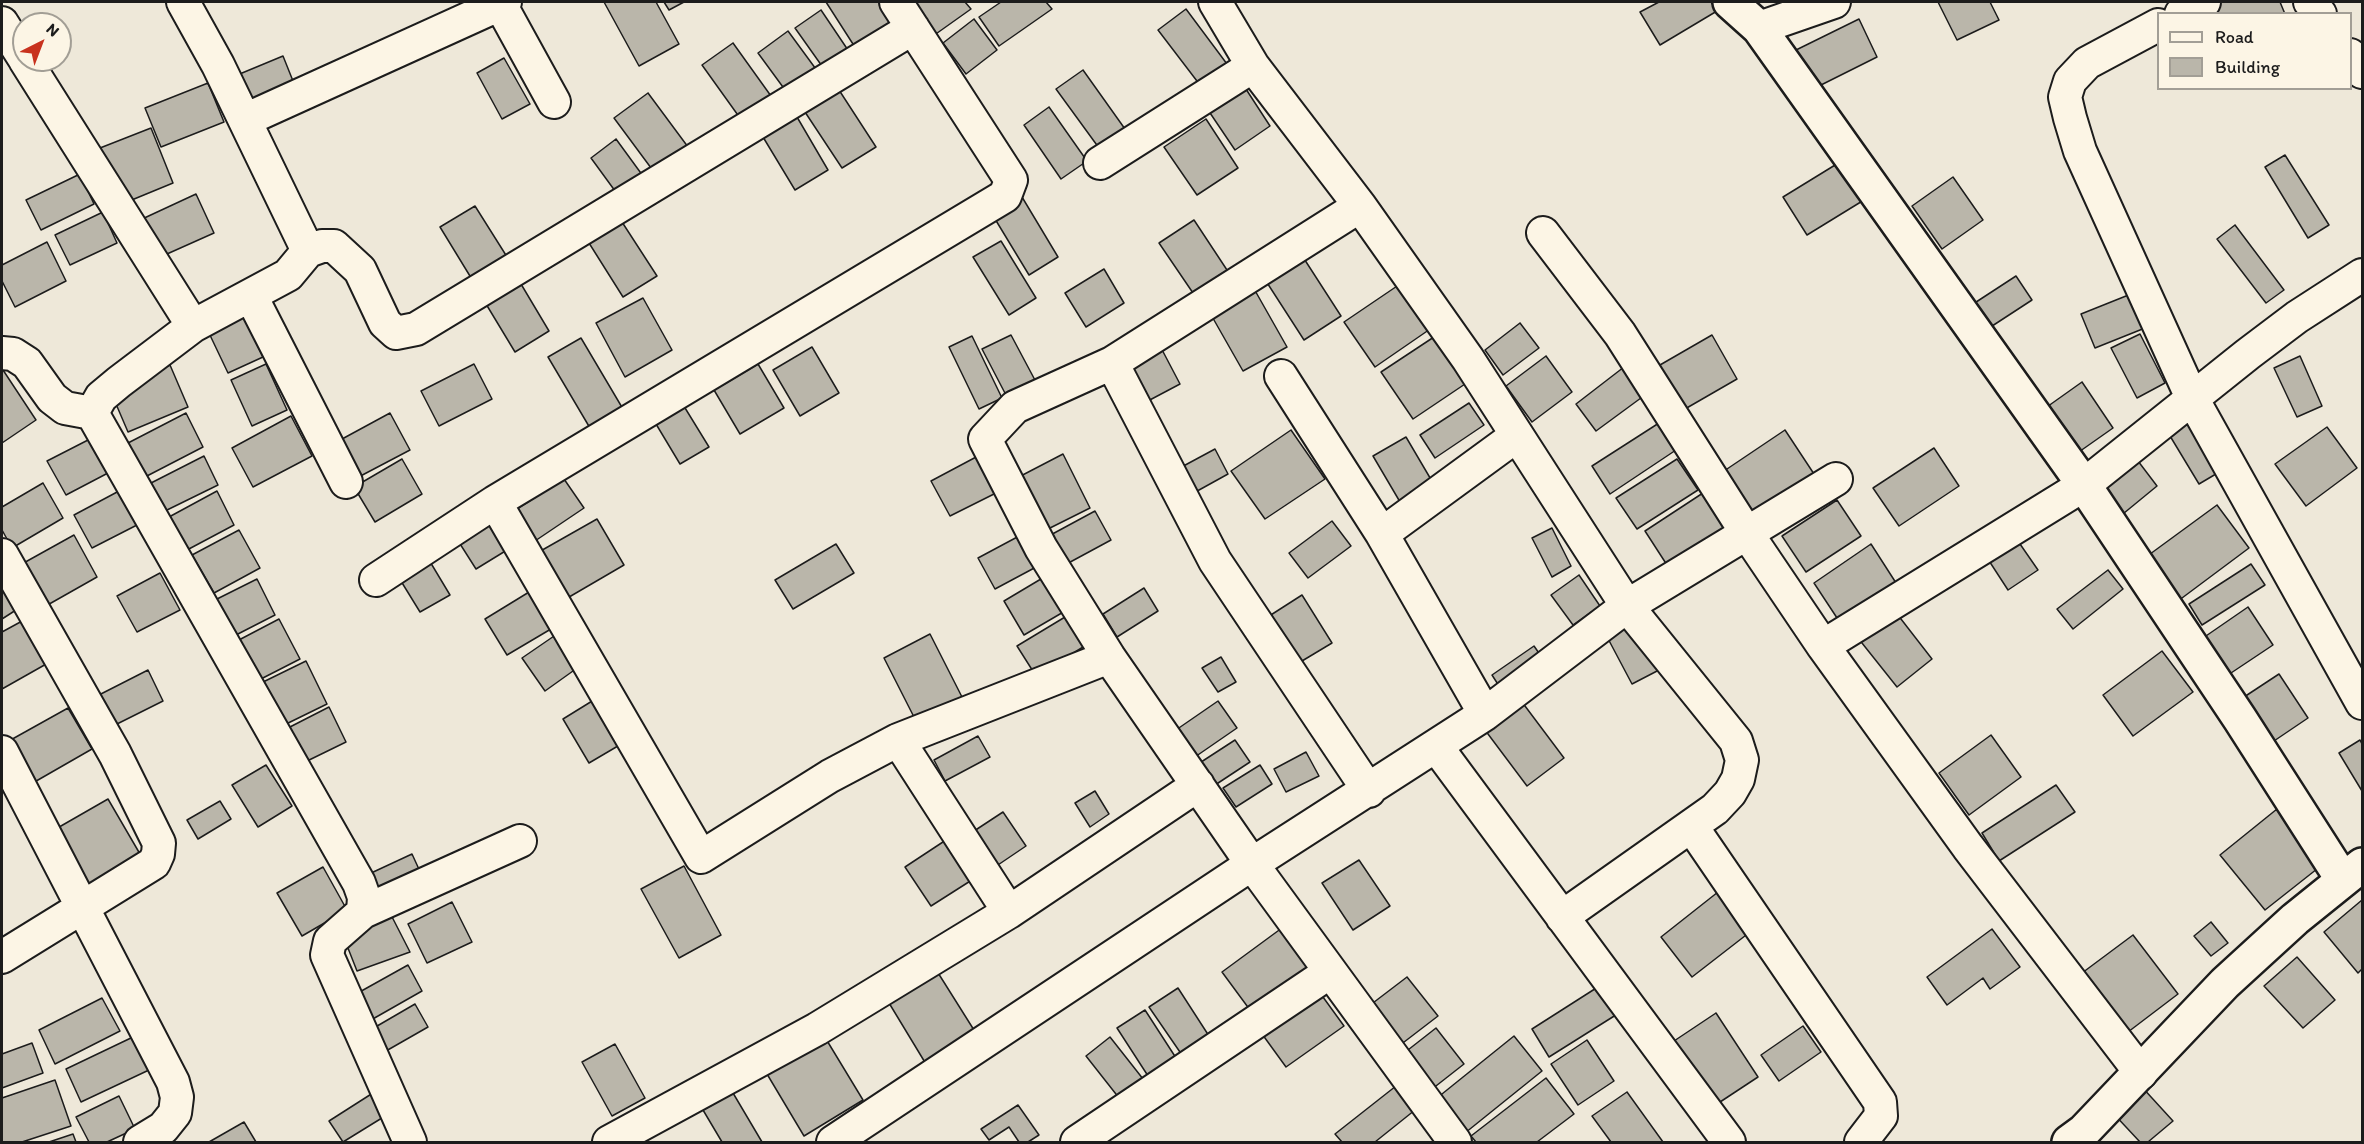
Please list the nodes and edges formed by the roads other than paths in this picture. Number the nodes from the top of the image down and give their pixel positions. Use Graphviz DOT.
graph roads {
  1 [pos="183,2"];
  2 [pos="501,2"];
  3 [pos="896,2"];
  4 [pos="1215,2"];
  5 [pos="1730,2"];
  6 [pos="1834,2"];
  7 [pos="2204,2"];
  8 [pos="2185,12"];
  9 [pos="2,23"];
  10 [pos="2157,26"];
  11 [pos="913,27"];
  12 [pos="1759,28"];
  13 [pos="12,39"];
  14 [pos="2352,58"];
  15 [pos="1253,66"];
  16 [pos="33,72"];
  17 [pos="2362,72"];
  18 [pos="554,102"];
  19 [pos="245,120"];
  20 [pos="1100,163"];
  21 [pos="1360,206"];
  22 [pos="1544,233"];
  23 [pos="308,251"];
  24 [pos="2362,275"];
  25 [pos="251,296"];
  26 [pos="193,326"];
  27 [pos="2,353"];
  28 [pos="1112,363"];
  29 [pos="1281,376"];
  30 [pos="2192,398"];
  31 [pos="92,413"];
  32 [pos="1516,436"];
  33 [pos="1836,479"];
  34 [pos="346,482"];
  35 [pos="2084,485"];
  36 [pos="495,502"];
  37 [pos="1746,532"];
  38 [pos="1382,534"];
  39 [pos="2,555"];
  40 [pos="376,580"];
  41 [pos="1626,606"];
  42 [pos="1823,646"];
  43 [pos="1109,657"];
  44 [pos="2362,703"];
  45 [pos="1485,714"];
  46 [pos="898,740"];
  47 [pos="1436,746"];
  48 [pos="2,752"];
  49 [pos="1198,785"];
  50 [pos="1369,791"];
  51 [pos="1692,827"];
  52 [pos="520,841"];
  53 [pos="1252,864"];
  54 [pos="2353,873"];
  55 [pos="84,908"];
  56 [pos="363,912"];
  57 [pos="1009,912"];
  58 [pos="1562,916"];
  59 [pos="2,957"];
  60 [pos="1330,972"];
  61 [pos="2141,1072"];
  62 [pos="140,1143"];
  63 [pos="410,1143"];
  64 [pos="609,1143"];
  65 [pos="833,1143"];
  66 [pos="1077,1143"];
  67 [pos="1455,1143"];
  68 [pos="1729,1143"];
  69 [pos="1861,1143"];
  70 [pos="2068,1143"];
  1 -- 19 [label="street"];
  2 -- 18 [label="street"];
  2 -- 19 [label="street"];
  3 -- 11 [label="street"];
  4 -- 15 [label="street"];
  5 -- 12 [label="street"];
  6 -- 12 [label="street"];
  7 -- 8 [label="street"];
  9 -- 13 [label="street"];
  10 -- 30 [label="street"];
  11 -- 23 [label="street"];
  11 -- 36 [label="street"];
  12 -- 35 [label="street"];
  14 -- 17 [label="street"];
  15 -- 20 [label="street"];
  15 -- 21 [label="street"];
  16 -- 26 [label="street"];
  19 -- 23 [label="street"];
  21 -- 28 [label="street"];
  21 -- 32 [label="street"];
  22 -- 37 [label="street"];
  23 -- 25 [label="street"];
  24 -- 30 [label="street"];
  25 -- 26 [label="street"];
  25 -- 34 [label="street"];
  26 -- 31 [label="street"];
  27 -- 31 [label="street"];
  28 -- 43 [label="street"];
  28 -- 50 [label="street"];
  29 -- 38 [label="street"];
  30 -- 35 [label="street"];
  30 -- 44 [label="street"];
  31 -- 56 [label="street"];
  32 -- 38 [label="street"];
  32 -- 41 [label="street"];
  33 -- 37 [label="street"];
  35 -- 42 [label="street"];
  35 -- 54 [label="street"];
  36 -- 40 [label="street"];
  36 -- 46 [label="street"];
  37 -- 41 [label="street"];
  37 -- 42 [label="street"];
  38 -- 45 [label="street"];
  39 -- 55 [label="street"];
  41 -- 45 [label="street"];
  41 -- 51 [label="street"];
  42 -- 61 [label="street"];
  43 -- 46 [label="street"];
  43 -- 49 [label="street"];
  45 -- 47 [label="street"];
  46 -- 57 [label="street"];
  47 -- 50 [label="street"];
  47 -- 58 [label="street"];
  48 -- 55 [label="street"];
  49 -- 53 [label="street"];
  49 -- 57 [label="street"];
  50 -- 53 [label="street"];
  51 -- 58 [label="street"];
  51 -- 69 [label="street"];
  52 -- 56 [label="street"];
  53 -- 60 [label="street"];
  53 -- 65 [label="street"];
  54 -- 61 [label="street"];
  55 -- 59 [label="street"];
  55 -- 62 [label="street"];
  56 -- 63 [label="street"];
  57 -- 64 [label="street"];
  58 -- 68 [label="street"];
  60 -- 66 [label="street"];
  60 -- 67 [label="street"];
  61 -- 70 [label="street"];
}
